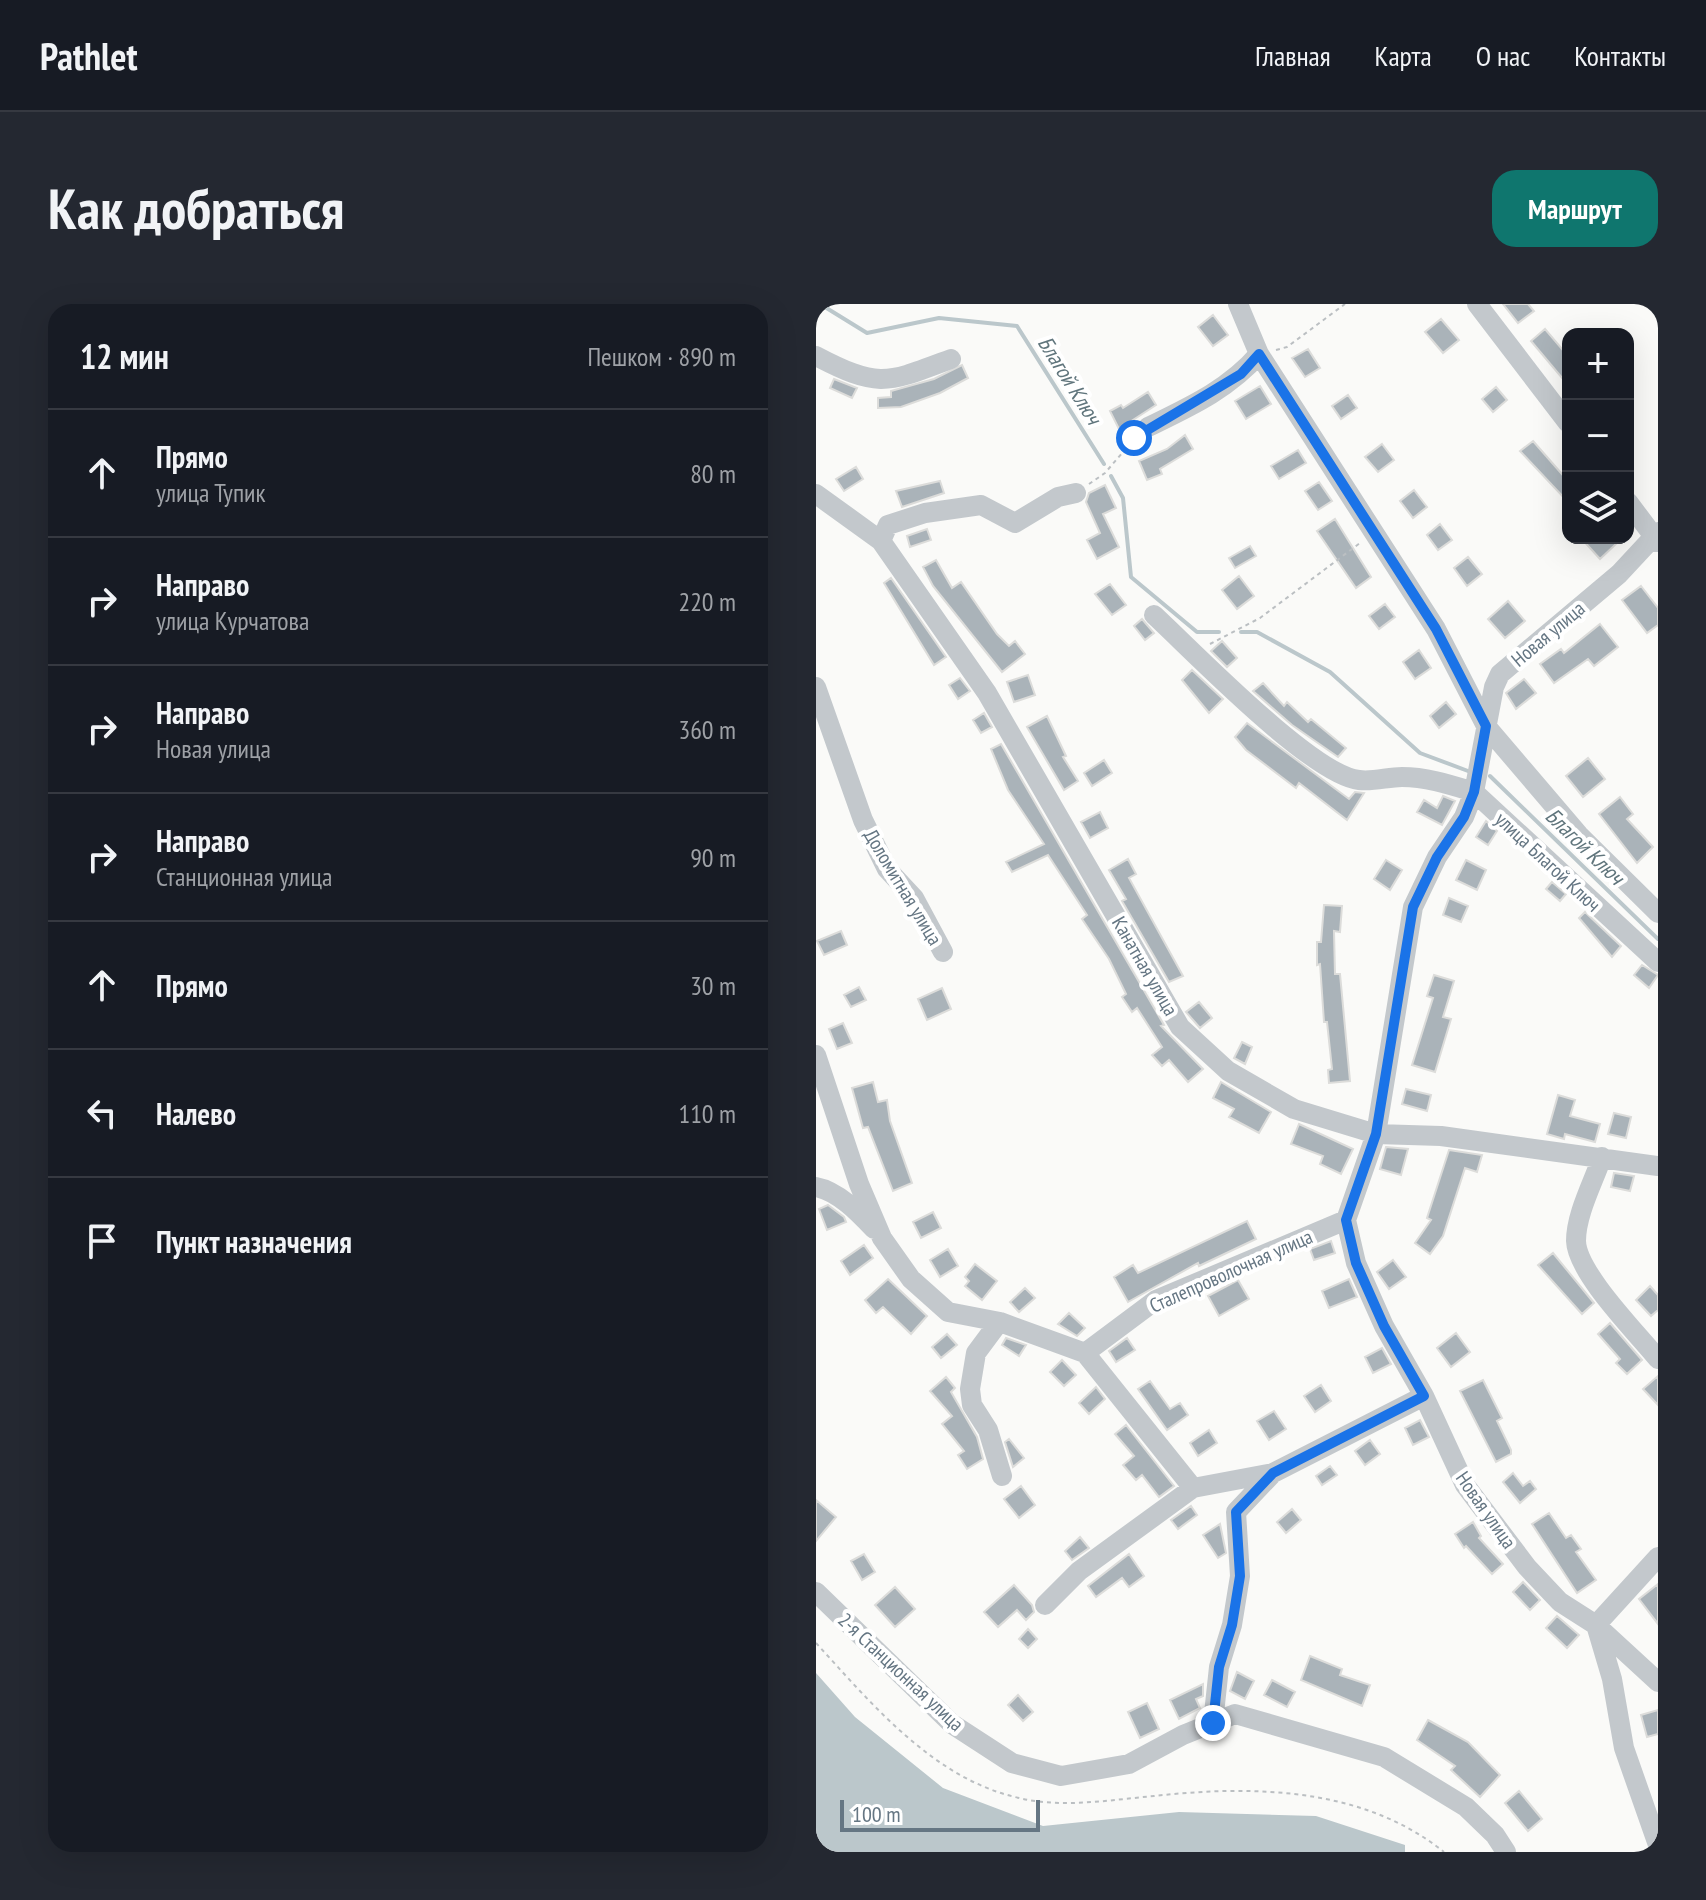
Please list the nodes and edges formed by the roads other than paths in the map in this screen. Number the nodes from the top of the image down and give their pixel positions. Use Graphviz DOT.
graph roads {
  1 [pos="1238,304"];
  2 [pos="1477,304"];
  3 [pos="1259,354"];
  4 [pos="816,356"];
  5 [pos="951,359"];
  6 [pos="1562,415"];
  7 [pos="1148,427"];
  8 [pos="1076,493"];
  9 [pos="816,494"];
  10 [pos="1634,509"];
  11 [pos="1656,536"];
  12 [pos="881,541"];
  13 [pos="1154,615"];
  14 [pos="816,687"];
  15 [pos="1486,726"];
  16 [pos="1474,792"];
  17 [pos="1658,913"];
  18 [pos="943,952"];
  19 [pos="1658,962"];
  20 [pos="816,1055"];
  21 [pos="1376,1134"];
  22 [pos="1602,1157"];
  23 [pos="1658,1166"];
  24 [pos="816,1187"];
  25 [pos="1346,1220"];
  26 [pos="882,1238"];
  27 [pos="999,1322"];
  28 [pos="1085,1353"];
  29 [pos="1658,1359"];
  30 [pos="1424,1396"];
  31 [pos="1273,1473"];
  32 [pos="1002,1476"];
  33 [pos="1193,1488"];
  34 [pos="1658,1557"];
  35 [pos="816,1592"];
  36 [pos="1045,1605"];
  37 [pos="1596,1625"];
  38 [pos="1658,1682"];
  39 [pos="1213,1723"];
  40 [pos="1658,1845"];
  41 [pos="1506,1852"];
  1 -- 3 [label="street, улица Благой Ключ"];
  2 -- 6 [label="street"];
  3 -- 7 [label="street"];
  3 -- 15 [label="street, улица Благой Ключ"];
  4 -- 5 [label="street"];
  8 -- 12 [label="street"];
  9 -- 12 [label="street, Канатная улица"];
  10 -- 11 [label="street"];
  11 -- 15 [label="street, Новая улица"];
  12 -- 21 [label="street, Канатная улица"];
  13 -- 16 [label="street, улица Благой Ключ"];
  14 -- 18 [label="street, Доломитная улица"];
  15 -- 16 [label="street, Новая улица"];
  15 -- 17 [label="street, улица Благой Ключ"];
  16 -- 19 [label="street, улица Благой Ключ"];
  16 -- 21 [label="street, Новая улица"];
  20 -- 26 [label="street"];
  21 -- 22 [label="street, Канатная улица"];
  21 -- 25 [label="street, Новая улица"];
  22 -- 23 [label="street, Канатная улица"];
  22 -- 29 [label="street"];
  24 -- 26 [label="street"];
  25 -- 28 [label="street, Сталепроволочная улица"];
  25 -- 30 [label="street, Новая улица"];
  26 -- 27 [label="street"];
  27 -- 28 [label="street"];
  27 -- 32 [label="street"];
  28 -- 33 [label="street"];
  30 -- 31 [label="street"];
  30 -- 37 [label="street, Новая улица"];
  31 -- 33 [label="street"];
  31 -- 39 [label="street"];
  33 -- 36 [label="street"];
  34 -- 37 [label="street"];
  35 -- 39 [label="street, 2-я Станционная улица"];
  37 -- 38 [label="street, Новая улица"];
  37 -- 40 [label="street"];
  39 -- 41 [label="street, 2-я Станционная улица"];
}
